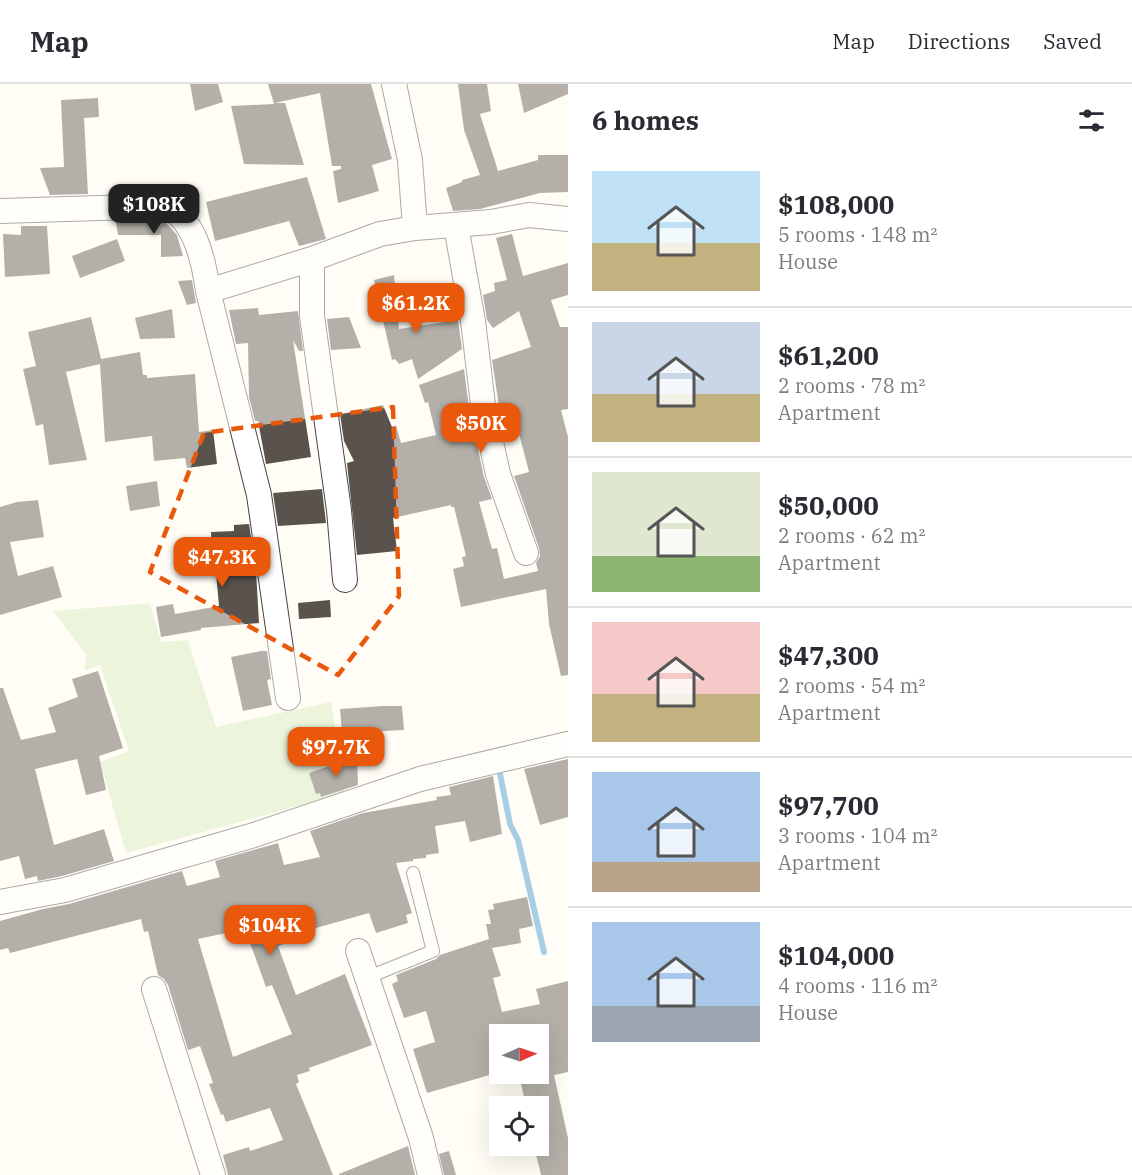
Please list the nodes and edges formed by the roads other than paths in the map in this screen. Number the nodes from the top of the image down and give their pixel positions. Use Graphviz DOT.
graph roads {
  1 [pos="394,84"];
  2 [pos="0,211"];
  3 [pos="568,219"];
  4 [pos="456,226"];
  5 [pos="415,228"];
  6 [pos="312,259"];
  7 [pos="208,291"];
  8 [pos="526,553"];
  9 [pos="345,580"];
  10 [pos="288,698"];
  11 [pos="568,744"];
  12 [pos="413,873"];
  13 [pos="0,902"];
  14 [pos="358,951"];
  15 [pos="366,978"];
  16 [pos="154,989"];
  17 [pos="213,1175"];
  18 [pos="430,1175"];
  1 -- 5 [label="street"];
  2 -- 7 [label="street"];
  3 -- 4 [label="street"];
  4 -- 5 [label="street"];
  4 -- 8 [label="street"];
  5 -- 6 [label="street"];
  6 -- 7 [label="street"];
  6 -- 9 [label="street"];
  7 -- 10 [label="street"];
  11 -- 13 [label="street"];
  12 -- 15 [label="lane"];
  14 -- 15 [label="street"];
  15 -- 18 [label="street"];
  16 -- 17 [label="street"];
}
